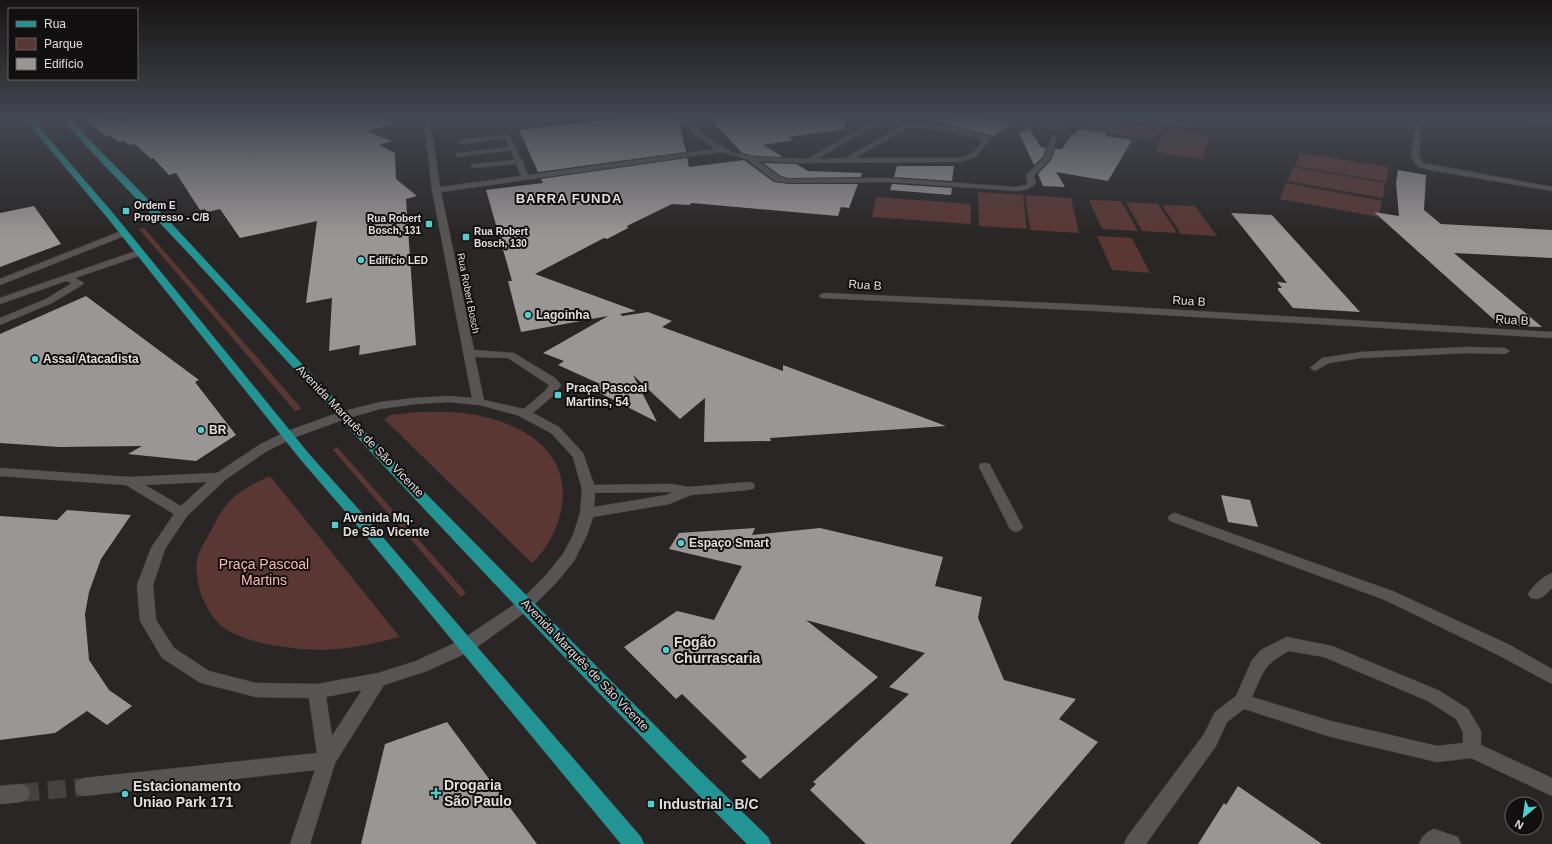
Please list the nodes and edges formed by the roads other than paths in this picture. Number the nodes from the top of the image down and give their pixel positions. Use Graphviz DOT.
graph roads {
  1 [pos="60,157"];
  2 [pos="102,157"];
  3 [pos="432,157"];
  4 [pos="518,157"];
  5 [pos="667,157"];
  6 [pos="746,157"];
  7 [pos="754,157"];
  8 [pos="814,157"];
  9 [pos="851,157"];
  10 [pos="970,157"];
  11 [pos="1049,157"];
  12 [pos="1415,157"];
  13 [pos="809,160"];
  14 [pos="846,160"];
  15 [pos="520,161"];
  16 [pos="474,166"];
  17 [pos="525,177"];
  18 [pos="1552,189"];
  19 [pos="436,190"];
  20 [pos="124,233"];
  21 [pos="141,256"];
  22 [pos="66,278"];
  23 [pos="0,282"];
  24 [pos="79,283"];
  25 [pos="824,296"];
  26 [pos="0,301"];
  27 [pos="0,322"];
  28 [pos="1552,335"];
  29 [pos="1505,351"];
  30 [pos="469,353"];
  31 [pos="1315,368"];
  32 [pos="479,402"];
  33 [pos="526,414"];
  34 [pos="344,415"];
  35 [pos="289,435"];
  36 [pos="985,467"];
  37 [pos="0,472"];
  38 [pos="220,477"];
  39 [pos="129,481"];
  40 [pos="748,486"];
  41 [pos="589,489"];
  42 [pos="689,492"];
  43 [pos="182,512"];
  44 [pos="587,514"];
  45 [pos="1174,518"];
  46 [pos="1016,527"];
  47 [pos="1552,579"];
  48 [pos="1536,594"];
  49 [pos="526,604"];
  50 [pos="466,645"];
  51 [pos="1552,678"];
  52 [pos="378,680"];
  53 [pos="317,691"];
  54 [pos="1242,701"];
  55 [pos="1472,750"];
  56 [pos="327,760"];
  57 [pos="84,787"];
  58 [pos="1552,787"];
  59 [pos="21,793"];
  60 [pos="0,795"];
  61 [pos="300,844"];
  62 [pos="634,844"];
  63 [pos="761,844"];
  64 [pos="1134,844"];
  65 [pos="1429,844"];
  66 [pos="1451,844"];
  1 -- 20 [label="main road"];
  2 -- 34 [label="main road, Avenida Marquês de São Vicente"];
  3 -- 19 [label="street, Rua Robert Bosch"];
  4 -- 15 [label="street"];
  5 -- 17 [label="street"];
  6 -- 11 [label="street"];
  7 -- 13 [label="street"];
  8 -- 13 [label="street"];
  9 -- 14 [label="street"];
  10 -- 14 [label="street"];
  12 -- 18 [label="street"];
  13 -- 14 [label="street"];
  15 -- 16 [label="street"];
  15 -- 17 [label="street"];
  17 -- 19 [label="street"];
  19 -- 30 [label="street, Rua Robert Bosch"];
  20 -- 21 [label="main road"];
  20 -- 23 [label="street"];
  21 -- 22 [label="street"];
  21 -- 24 [label="street"];
  21 -- 35 [label="main road"];
  22 -- 24 [label="street"];
  22 -- 26 [label="street"];
  24 -- 27 [label="street"];
  25 -- 28 [label="street, Rua B"];
  29 -- 31 [label="street"];
  30 -- 32 [label="street, Rua Robert Bosch"];
  30 -- 33 [label="street"];
  32 -- 33 [label="street"];
  32 -- 34 [label="street"];
  33 -- 41 [label="street"];
  34 -- 35 [label="street"];
  34 -- 49 [label="main road, Avenida Marquês de São Vicente"];
  35 -- 38 [label="street"];
  35 -- 50 [label="main road"];
  36 -- 46 [label="street"];
  37 -- 39 [label="street"];
  38 -- 39 [label="street"];
  38 -- 43 [label="street"];
  39 -- 43 [label="street"];
  40 -- 42 [label="street"];
  41 -- 42 [label="street"];
  41 -- 44 [label="street"];
  42 -- 44 [label="street"];
  43 -- 53 [label="street"];
  44 -- 49 [label="street"];
  45 -- 51 [label="street"];
  47 -- 48 [label="street"];
  49 -- 50 [label="street"];
  49 -- 63 [label="main road, Avenida Marquês de São Vicente"];
  50 -- 52 [label="street"];
  50 -- 62 [label="main road"];
  52 -- 53 [label="street"];
  52 -- 56 [label="street"];
  53 -- 56 [label="street"];
  54 -- 55 [label="street"];
  54 -- 55 [label="street"];
  54 -- 64 [label="street"];
  55 -- 58 [label="street"];
  56 -- 57 [label="street"];
  56 -- 61 [label="street"];
  59 -- 60 [label="street"];
  65 -- 66 [label="street"];
}
